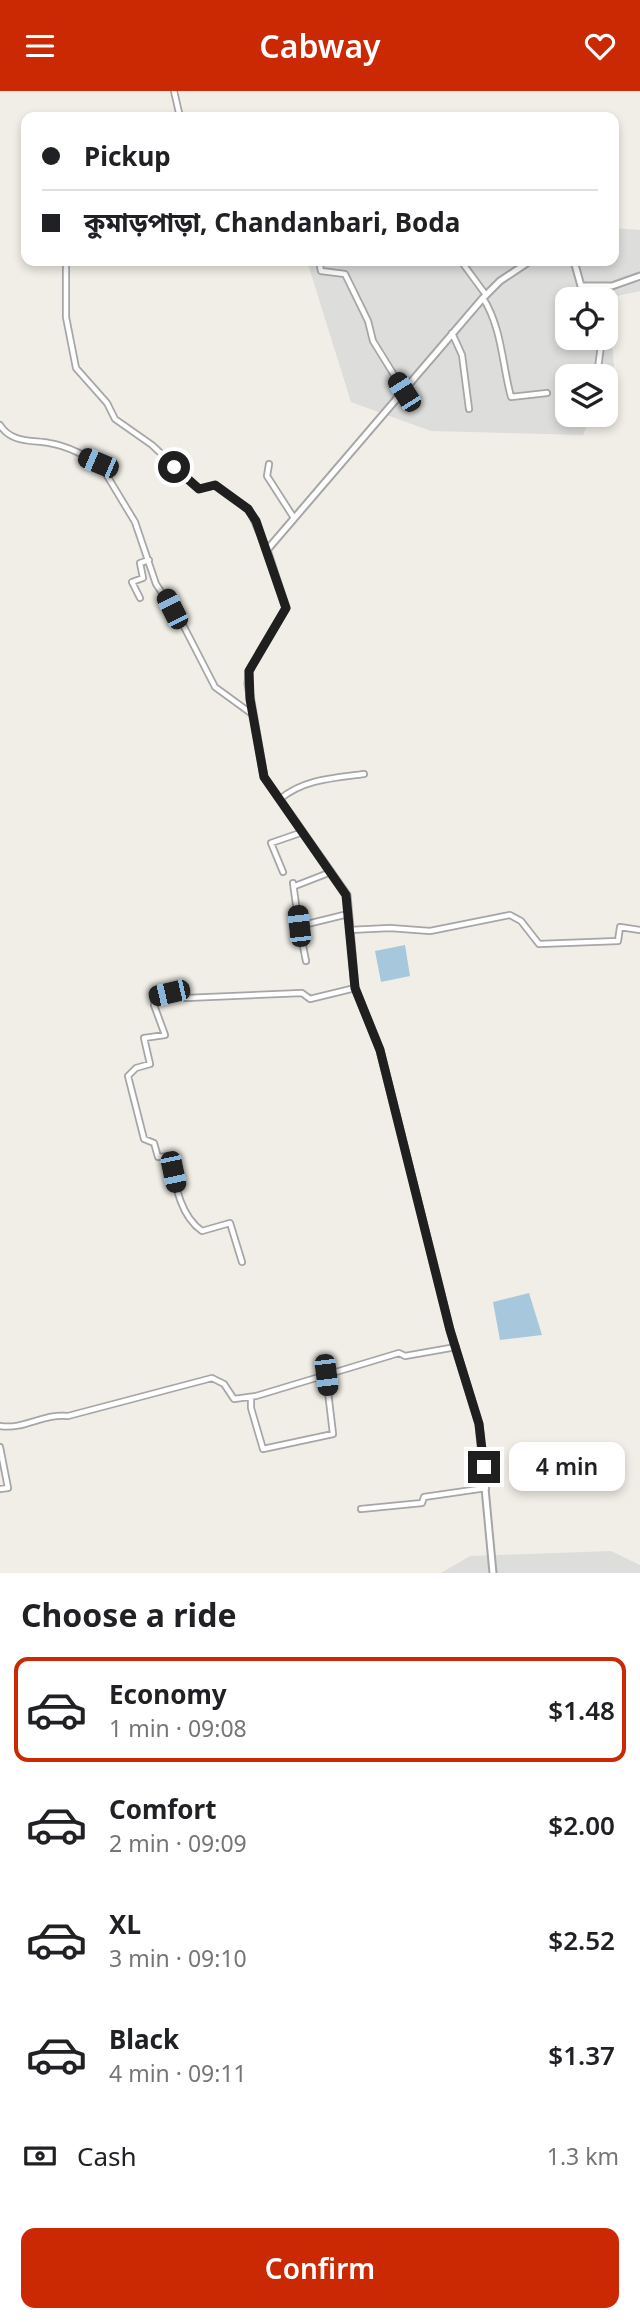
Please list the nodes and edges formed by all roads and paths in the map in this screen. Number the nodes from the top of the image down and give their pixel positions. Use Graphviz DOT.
graph roads {
  1 [pos="174,91"];
  2 [pos="179,112"];
  3 [pos="66,266"];
  4 [pos="320,266"];
  5 [pos="464,266"];
  6 [pos="524,266"];
  7 [pos="575,266"];
  8 [pos="640,276"];
  9 [pos="581,286"];
  10 [pos="485,296"];
  11 [pos="452,333"];
  12 [pos="404,392"];
  13 [pos="547,393"];
  14 [pos="469,409"];
  15 [pos="0,425"];
  16 [pos="2,433"];
  17 [pos="270,464"];
  18 [pos="294,519"];
  19 [pos="267,550"];
  20 [pos="149,560"];
  21 [pos="140,598"];
  22 [pos="253,714"];
  23 [pos="364,774"];
  24 [pos="279,799"];
  25 [pos="303,832"];
  26 [pos="283,872"];
  27 [pos="331,872"];
  28 [pos="348,914"];
  29 [pos="299,926"];
  30 [pos="349,930"];
  31 [pos="640,930"];
  32 [pos="306,961"];
  33 [pos="355,988"];
  34 [pos="242,1262"];
  35 [pos="456,1347"];
  36 [pos="326,1375"];
  37 [pos="251,1397"];
  38 [pos="0,1426"];
  39 [pos="0,1447"];
  40 [pos="486,1488"];
  41 [pos="0,1489"];
  42 [pos="360,1509"];
  43 [pos="493,1573"];
  1 -- 2 [label="street"];
  3 -- 19 [label="street"];
  4 -- 12 [label="street"];
  5 -- 10 [label="street"];
  6 -- 10 [label="street"];
  7 -- 9 [label="street"];
  8 -- 9 [label="street"];
  10 -- 11 [label="street"];
  10 -- 13 [label="street"];
  11 -- 12 [label="street"];
  11 -- 14 [label="street"];
  12 -- 18 [label="street"];
  15 -- 16 [label="street"];
  16 -- 20 [label="street"];
  17 -- 18 [label="street"];
  18 -- 19 [label="street"];
  19 -- 22 [label="street"];
  20 -- 21 [label="street"];
  20 -- 22 [label="street"];
  22 -- 24 [label="street"];
  23 -- 24 [label="street"];
  24 -- 25 [label="street"];
  25 -- 26 [label="street"];
  25 -- 27 [label="street"];
  27 -- 28 [label="street"];
  27 -- 29 [label="street"];
  28 -- 29 [label="street"];
  28 -- 30 [label="street"];
  29 -- 32 [label="street"];
  30 -- 31 [label="street"];
  30 -- 33 [label="street"];
  33 -- 34 [label="street"];
  33 -- 35 [label="street"];
  35 -- 36 [label="street"];
  35 -- 40 [label="street"];
  36 -- 37 [label="street"];
  36 -- 37 [label="street"];
  37 -- 38 [label="street"];
  39 -- 41 [label="street"];
  40 -- 42 [label="street"];
  40 -- 43 [label="street"];
}
